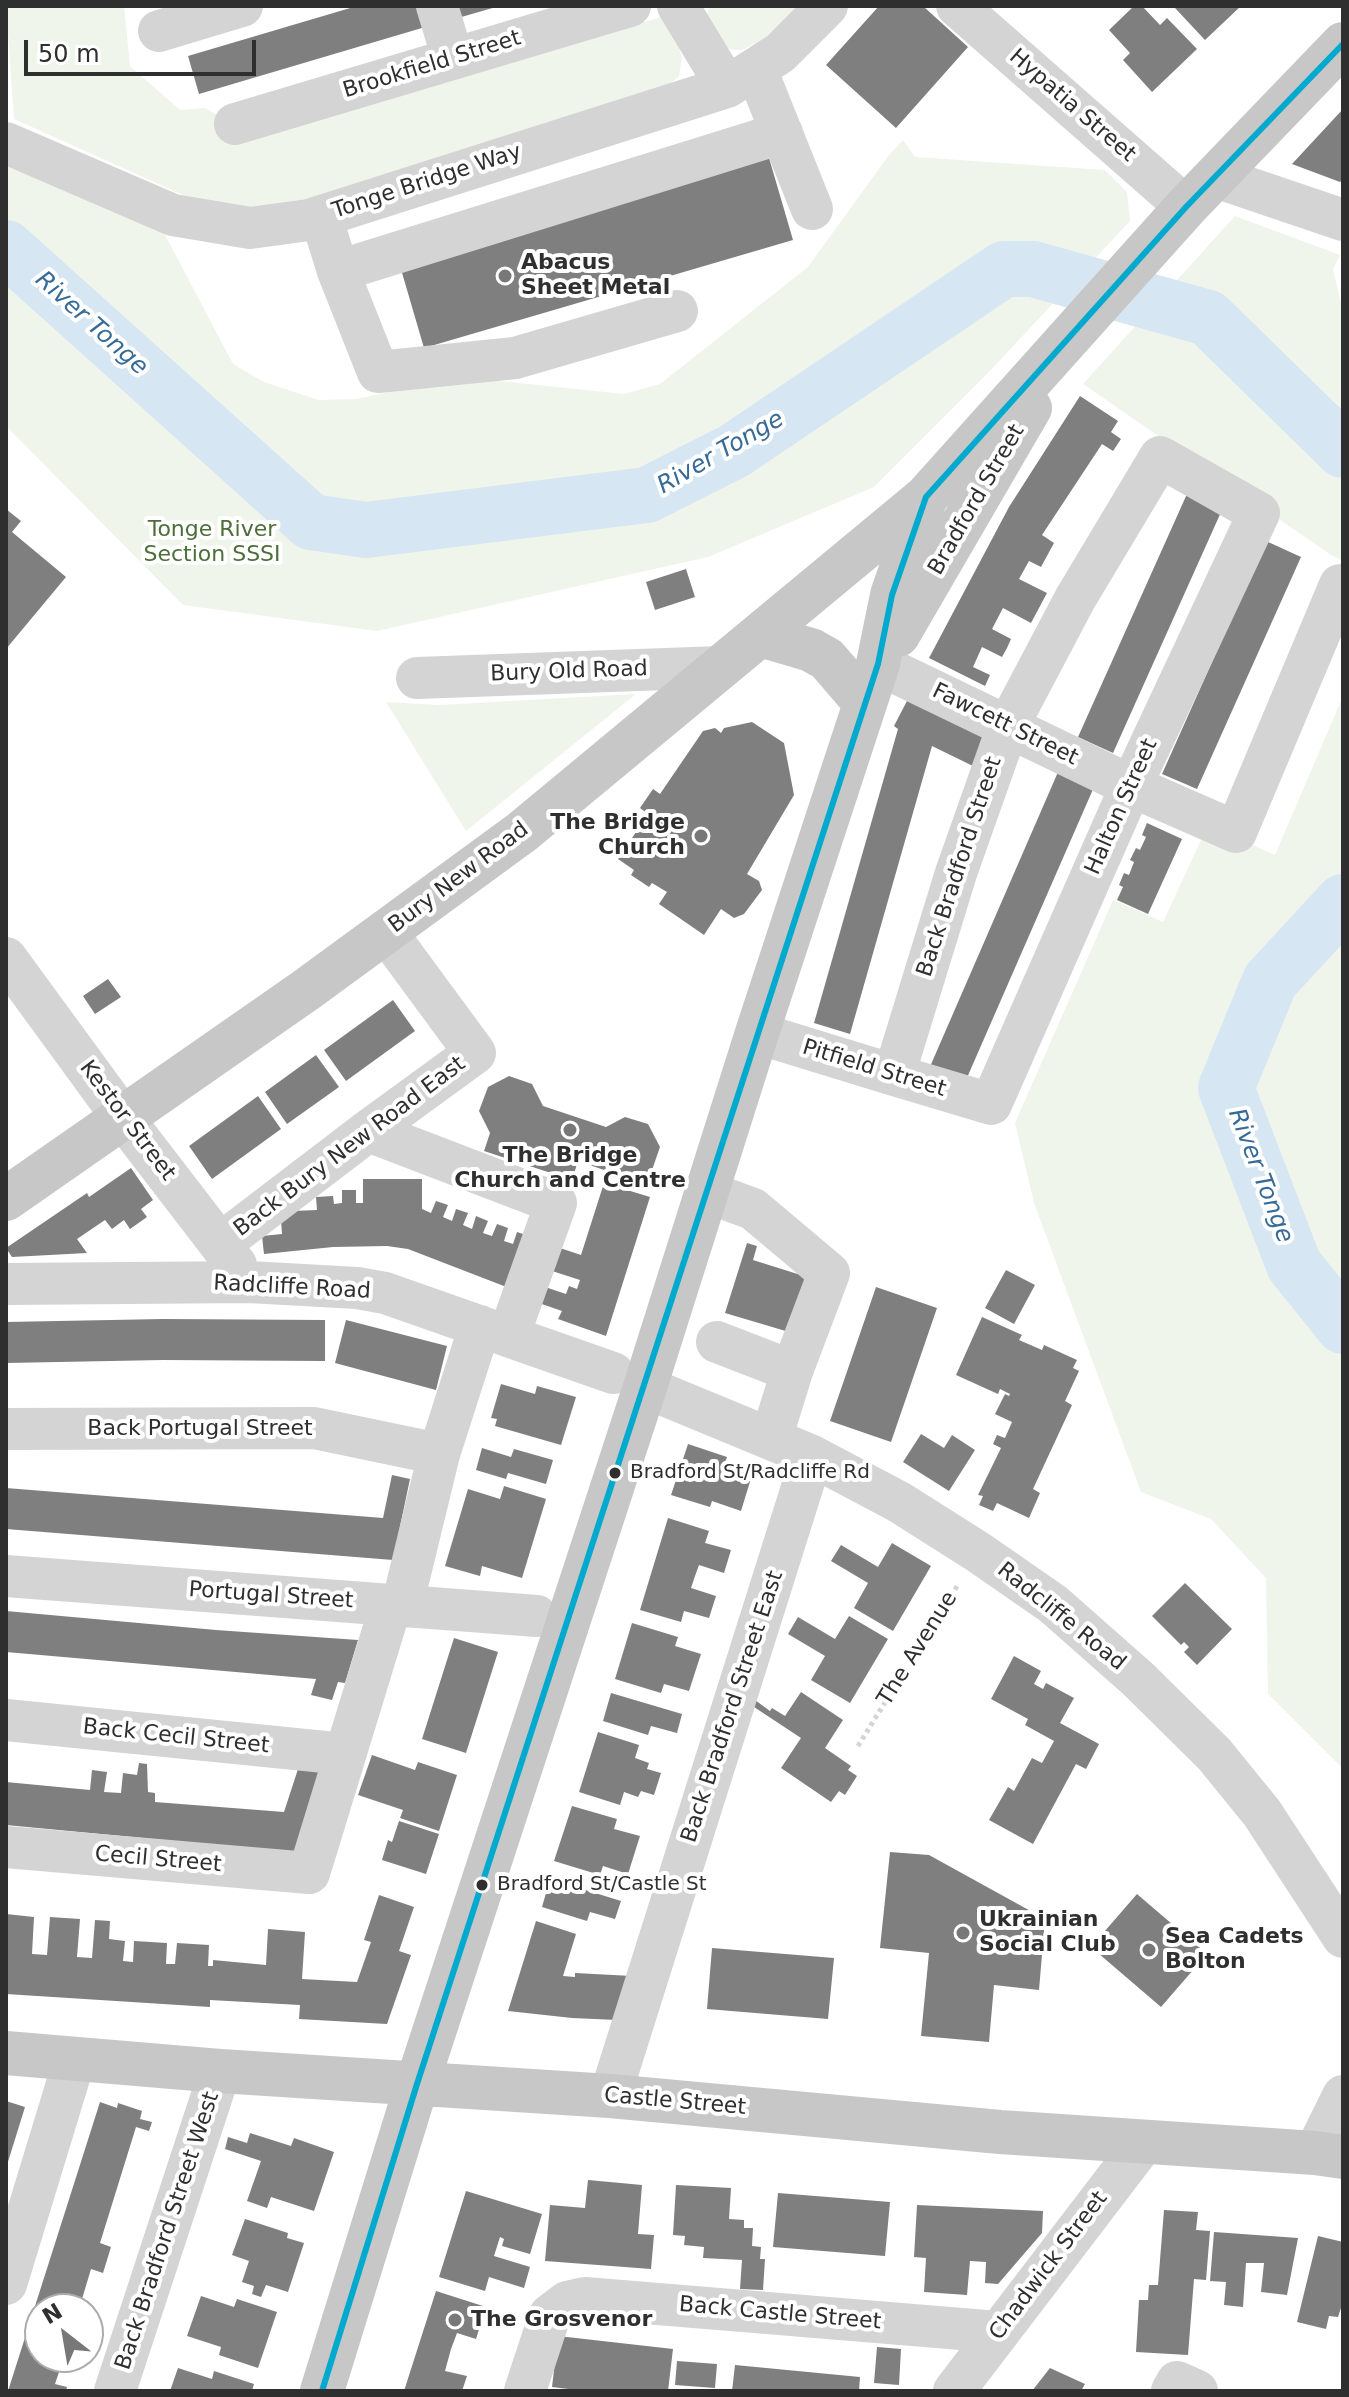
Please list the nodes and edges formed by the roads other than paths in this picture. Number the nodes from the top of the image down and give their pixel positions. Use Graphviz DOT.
graph roads {
  1 [pos="242,6"];
  2 [pos="437,6"];
  3 [pos="630,6"];
  4 [pos="678,6"];
  5 [pos="827,6"];
  6 [pos="957,6"];
  7 [pos="159,31"];
  8 [pos="1343,44"];
  9 [pos="453,59"];
  10 [pos="741,78"];
  11 [pos="235,124"];
  12 [pos="782,133"];
  13 [pos="6,143"];
  14 [pos="1201,192"];
  15 [pos="812,209"];
  16 [pos="321,216"];
  17 [pos="1343,220"];
  18 [pos="338,271"];
  19 [pos="677,311"];
  20 [pos="1081,325"];
  21 [pos="926,497"];
  22 [pos="1259,513"];
  23 [pos="1340,585"];
  24 [pos="760,635"];
  25 [pos="721,667"];
  26 [pos="417,678"];
  27 [pos="871,683"];
  28 [pos="1008,726"];
  29 [pos="1131,786"];
  30 [pos="386,932"];
  31 [pos="6,958"];
  32 [pos="757,1033"];
  33 [pos="894,1075"];
  34 [pos="991,1104"];
  35 [pos="123,1118"];
  36 [pos="368,1131"];
  37 [pos="707,1192"];
  38 [pos="6,1199"];
  39 [pos="220,1244"];
  40 [pos="249,1282"];
  41 [pos="6,1284"];
  42 [pos="494,1330"];
  43 [pos="717,1342"];
  44 [pos="792,1371"];
  45 [pos="629,1380"];
  46 [pos="6,1429"];
  47 [pos="771,1439"];
  48 [pos="439,1454"];
  49 [pos="812,1456"];
  50 [pos="6,1576"];
  51 [pos="396,1606"];
  52 [pos="537,1616"];
  53 [pos="6,1720"];
  54 [pos="345,1754"];
  55 [pos="6,1847"];
  56 [pos="1343,1937"];
  57 [pos="6,2053"];
  58 [pos="75,2058"];
  59 [pos="220,2071"];
  60 [pos="417,2084"];
  61 [pos="610,2096"];
  62 [pos="1343,2096"];
  63 [pos="1145,2141"];
  64 [pos="1329,2155"];
  65 [pos="6,2284"];
  66 [pos="998,2332"];
  67 [pos="115,2391"];
  68 [pos="322,2391"];
  69 [pos="525,2391"];
  70 [pos="954,2391"];
  71 [pos="1172,2391"];
  72 [pos="1197,2391"];
  1 -- 7 [label="street"];
  2 -- 9 [label="street"];
  3 -- 9 [label="street, Brookfield Street"];
  4 -- 10 [label="street"];
  5 -- 10 [label="street, Tonge Bridge Way"];
  6 -- 14 [label="street, Hypatia Street"];
  8 -- 14 [label="main road"];
  9 -- 11 [label="street, Brookfield Street"];
  10 -- 12 [label="street"];
  10 -- 16 [label="street, Tonge Bridge Way"];
  12 -- 15 [label="street"];
  12 -- 18 [label="street"];
  13 -- 16 [label="street, Tonge Bridge Way"];
  14 -- 17 [label="street"];
  14 -- 20 [label="main road"];
  16 -- 18 [label="street"];
  18 -- 19 [label="street"];
  20 -- 21 [label="main road"];
  20 -- 27 [label="main road, Bradford Street"];
  21 -- 24 [label="main road, Bury New Road"];
  21 -- 27 [label="main road, Bradford Street"];
  22 -- 28 [label="street, Back Bradford Street"];
  22 -- 29 [label="street, Halton Street"];
  23 -- 29 [label="street, Fawcett Street"];
  24 -- 25 [label="main road, Bury New Road"];
  24 -- 27 [label="main road"];
  25 -- 26 [label="street, Bury Old Road"];
  25 -- 30 [label="main road, Bury New Road"];
  27 -- 28 [label="street, Fawcett Street"];
  27 -- 32 [label="main road, Bradford Street"];
  28 -- 29 [label="street, Fawcett Street"];
  28 -- 33 [label="street, Back Bradford Street"];
  29 -- 34 [label="street, Halton Street"];
  30 -- 35 [label="main road, Bury New Road"];
  30 -- 36 [label="street, Back Bury New Road East"];
  31 -- 35 [label="street, Kestor Street"];
  32 -- 33 [label="street, Pitfield Street"];
  32 -- 37 [label="main road, Bradford Street"];
  33 -- 34 [label="street, Pitfield Street"];
  35 -- 38 [label="main road, Bury New Road"];
  35 -- 39 [label="street, Kestor Street"];
  36 -- 39 [label="street, Back Bury New Road East"];
  36 -- 42 [label="street"];
  37 -- 44 [label="street"];
  37 -- 45 [label="main road, Bradford Street"];
  39 -- 40 [label="street, Kestor Street"];
  40 -- 41 [label="street, Radcliffe Road"];
  40 -- 42 [label="street, Radcliffe Road"];
  42 -- 45 [label="street, Radcliffe Road"];
  42 -- 48 [label="street"];
  43 -- 44 [label="street"];
  44 -- 47 [label="street"];
  45 -- 47 [label="street, Radcliffe Road"];
  45 -- 60 [label="main road, Bradford Street"];
  46 -- 48 [label="street, Back Portugal Street"];
  47 -- 49 [label="street, Radcliffe Road"];
  48 -- 51 [label="street"];
  49 -- 56 [label="street, Radcliffe Road"];
  49 -- 61 [label="street, Back Bradford Street East"];
  50 -- 51 [label="street, Portugal Street"];
  51 -- 52 [label="street, Portugal Street"];
  51 -- 54 [label="street"];
  53 -- 54 [label="street, Back Cecil Street"];
  54 -- 55 [label="street, Cecil Street"];
  57 -- 58 [label="main road, Castle Street"];
  58 -- 59 [label="main road, Castle Street"];
  58 -- 65 [label="street"];
  59 -- 60 [label="main road, Castle Street"];
  59 -- 67 [label="street, Back Bradford Street West"];
  60 -- 61 [label="main road, Castle Street"];
  60 -- 68 [label="main road, Bradford Street"];
  61 -- 63 [label="main road, Castle Street"];
  62 -- 64 [label="street"];
  63 -- 64 [label="main road, Castle Street"];
  63 -- 66 [label="street, Chadwick Street"];
  66 -- 69 [label="street, Back Castle Street"];
  66 -- 70 [label="street, Chadwick Street"];
  71 -- 72 [label="street"];
}
